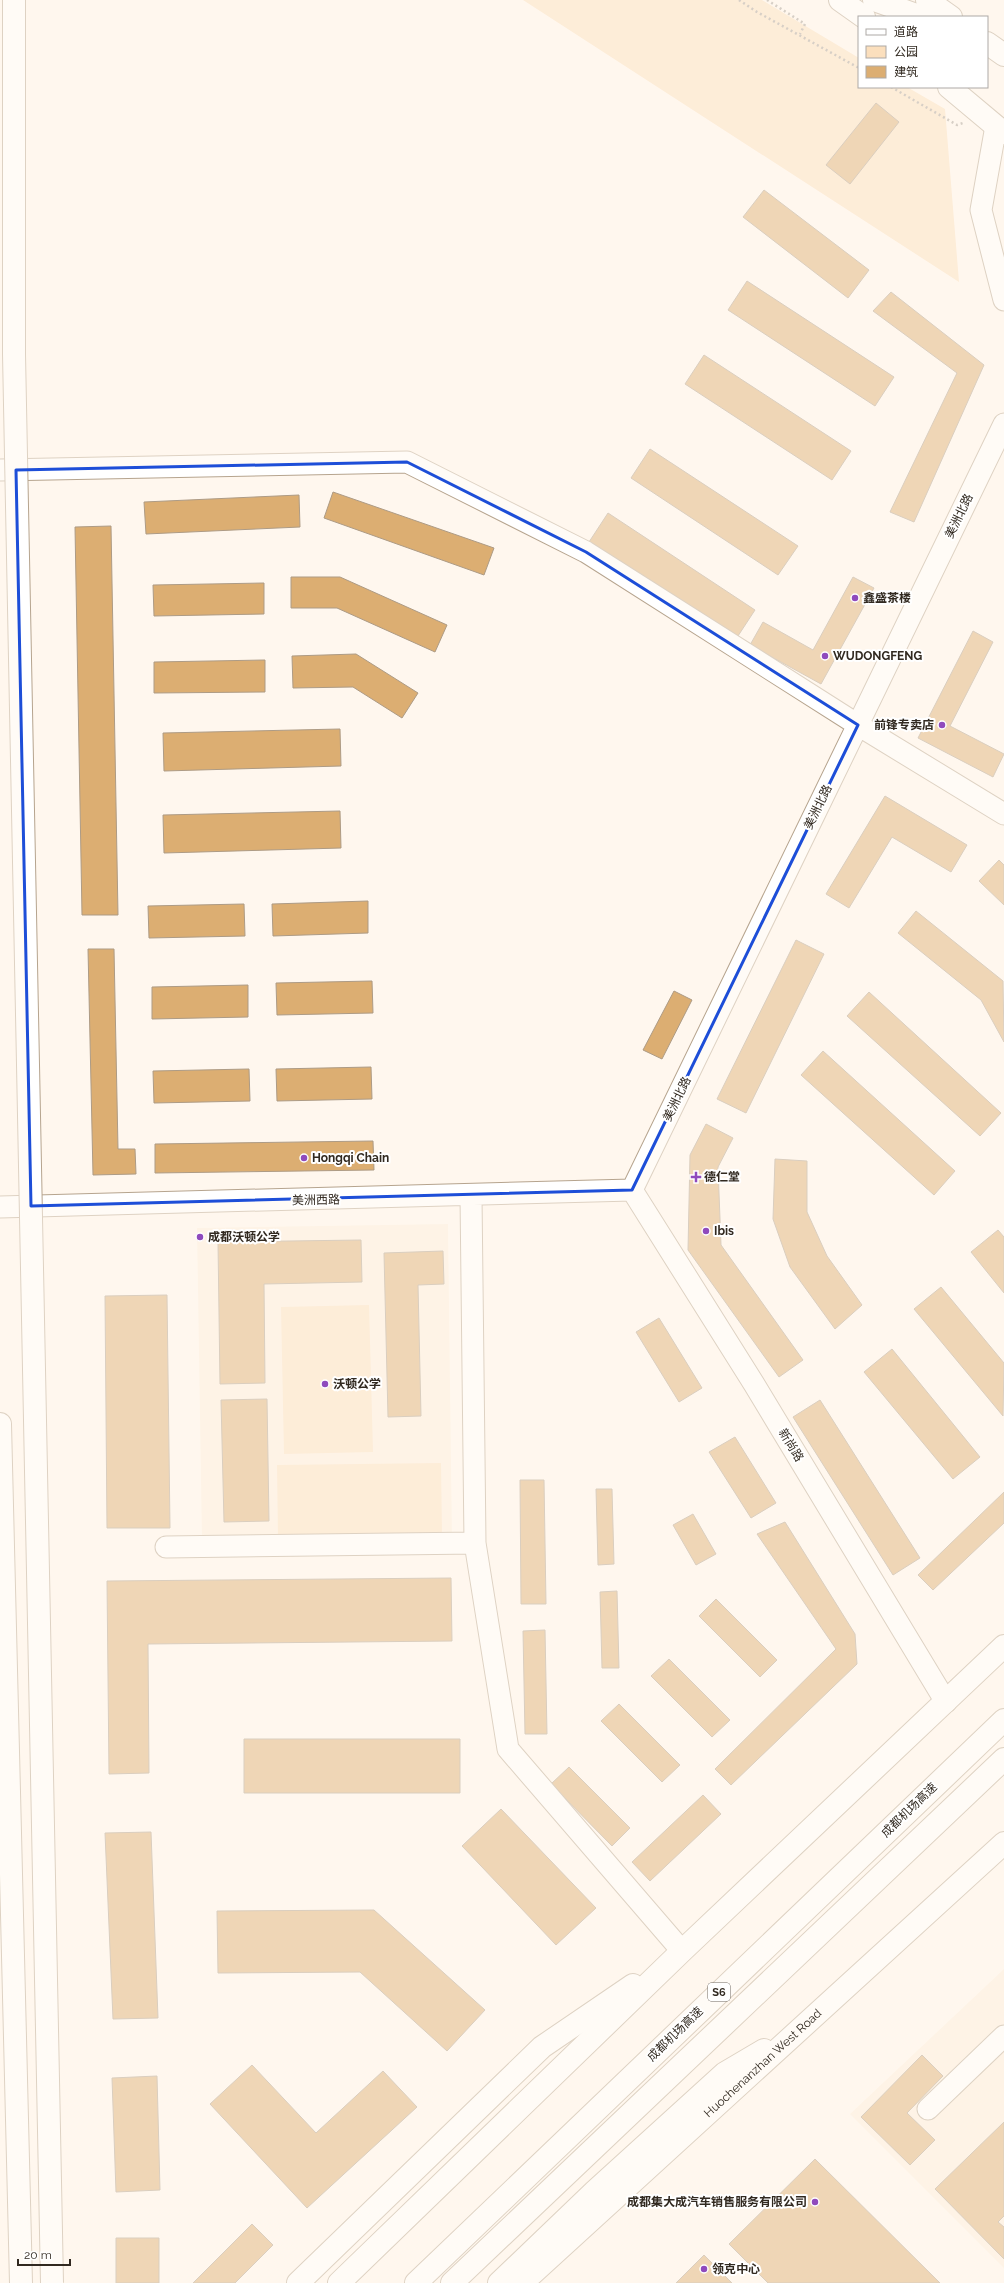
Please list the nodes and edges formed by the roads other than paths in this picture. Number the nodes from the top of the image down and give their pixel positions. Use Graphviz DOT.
graph roads {
  1 [pos="14,0"];
  2 [pos="840,0"];
  3 [pos="874,0"];
  4 [pos="926,0"];
  5 [pos="863,16"];
  6 [pos="919,16"];
  7 [pos="950,16"];
  8 [pos="988,44"];
  9 [pos="1004,55"];
  10 [pos="950,88"];
  11 [pos="995,126"];
  12 [pos="1004,300"];
  13 [pos="1004,424"];
  14 [pos="0,470"];
  15 [pos="858,725"];
  16 [pos="1004,814"];
  17 [pos="632,1190"];
  18 [pos="471,1196"];
  19 [pos="0,1207"];
  20 [pos="0,1424"];
  21 [pos="475,1543"];
  22 [pos="166,1547"];
  23 [pos="1004,1646"];
  24 [pos="946,1702"];
  25 [pos="1004,1708"];
  26 [pos="1004,1720"];
  27 [pos="1004,1759"];
  28 [pos="926,1794"];
  29 [pos="1004,1843"];
  30 [pos="682,1951"];
  31 [pos="802,2028"];
  32 [pos="1004,2036"];
  33 [pos="928,2109"];
  34 [pos="21,2283"];
  35 [pos="52,2283"];
  36 [pos="298,2283"];
  37 [pos="339,2283"];
  38 [pos="416,2283"];
  39 [pos="452,2283"];
  40 [pos="500,2283"];
  41 [pos="522,2283"];
  1 -- 35 [label="main road, bridge"];
  2 -- 5 [label="main road"];
  3 -- 6 [label="main road"];
  4 -- 7 [label="main road"];
  8 -- 9 [label="main road"];
  10 -- 11 [label="main road"];
  11 -- 12 [label="street"];
  13 -- 15 [label="street, 美洲北路"];
  14 -- 15 [label="street"];
  15 -- 16 [label="street"];
  15 -- 17 [label="street, 美洲北路"];
  17 -- 18 [label="street, 美洲西路"];
  17 -- 24 [label="street, 新尚路"];
  18 -- 19 [label="street, 美洲西路"];
  18 -- 21 [label="street"];
  20 -- 34 [label="main road"];
  21 -- 22 [label="street"];
  21 -- 30 [label="street"];
  23 -- 24 [label="main road"];
  24 -- 30 [label="main road"];
  25 -- 28 [label="main road"];
  26 -- 28 [label="main road, 成都机场高速 / S6"];
  27 -- 39 [label="main road, S6"];
  28 -- 38 [label="main road, 成都机场高速 / S6"];
  29 -- 31 [label="main road, Huochenanzhan West Road"];
  30 -- 36 [label="main road"];
  30 -- 37 [label="main road"];
  31 -- 40 [label="main road"];
  31 -- 41 [label="main road, Huochenanzhan West Road"];
  32 -- 33 [label="street"];
}
